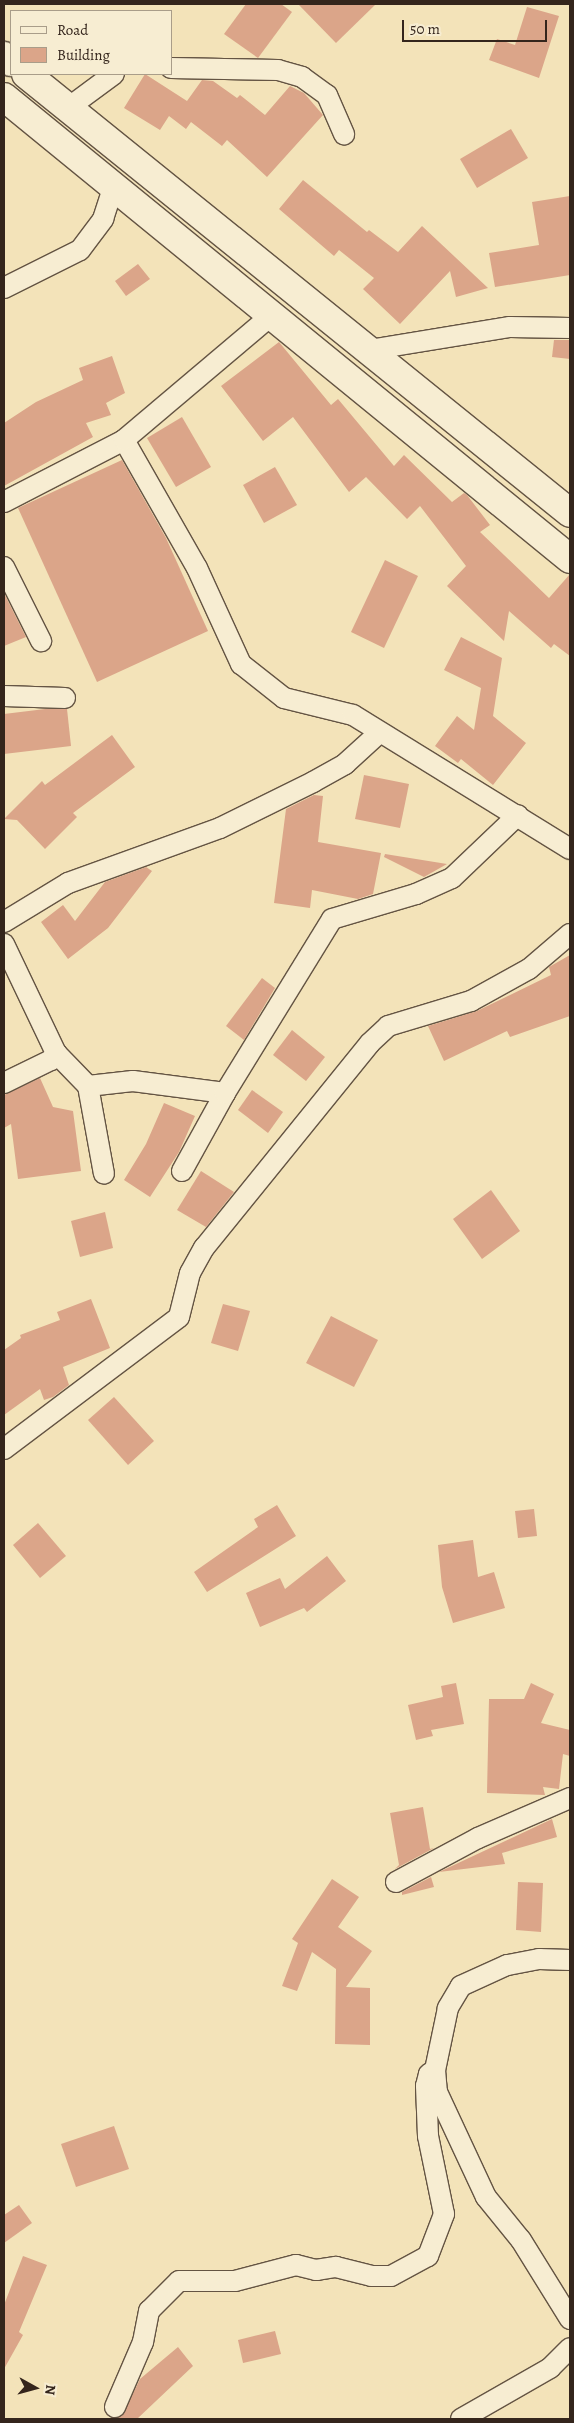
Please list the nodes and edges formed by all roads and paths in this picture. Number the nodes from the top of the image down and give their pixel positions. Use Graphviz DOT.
graph roads {
  1 [pos="172,68"];
  2 [pos="27,75"];
  3 [pos="113,75"];
  4 [pos="4,97"];
  5 [pos="68,108"];
  6 [pos="344,134"];
  7 [pos="114,186"];
  8 [pos="4,288"];
  9 [pos="273,314"];
  10 [pos="570,328"];
  11 [pos="369,350"];
  12 [pos="396,372"];
  13 [pos="375,398"];
  14 [pos="124,440"];
  15 [pos="4,502"];
  16 [pos="570,512"];
  17 [pos="570,558"];
  18 [pos="4,566"];
  19 [pos="41,641"];
  20 [pos="4,696"];
  21 [pos="65,698"];
  22 [pos="380,732"];
  23 [pos="518,816"];
  24 [pos="570,849"];
  25 [pos="4,922"];
  26 [pos="570,934"];
  27 [pos="6,954"];
  28 [pos="56,1053"];
  29 [pos="4,1084"];
  30 [pos="88,1086"];
  31 [pos="225,1093"];
  32 [pos="182,1171"];
  33 [pos="104,1174"];
  34 [pos="4,1449"];
  35 [pos="570,1798"];
  36 [pos="396,1882"];
  37 [pos="570,1960"];
  38 [pos="435,2070"];
  39 [pos="570,2319"];
  40 [pos="570,2348"];
  41 [pos="115,2407"];
  42 [pos="462,2419"];
  1 -- 6 [label="street"];
  2 -- 5 [label="main road"];
  3 -- 5 [label="street"];
  4 -- 7 [label="main road"];
  5 -- 11 [label="main road"];
  7 -- 8 [label="street"];
  7 -- 9 [label="main road"];
  9 -- 13 [label="main road"];
  9 -- 14 [label="street"];
  10 -- 11 [label="street"];
  11 -- 12 [label="main road"];
  12 -- 13 [label="main road"];
  12 -- 16 [label="main road"];
  13 -- 17 [label="main road"];
  14 -- 15 [label="street"];
  14 -- 22 [label="street"];
  18 -- 19 [label="street"];
  20 -- 21 [label="street"];
  22 -- 23 [label="street"];
  22 -- 25 [label="street"];
  23 -- 24 [label="street"];
  23 -- 31 [label="street"];
  26 -- 34 [label="street"];
  27 -- 28 [label="street"];
  28 -- 29 [label="street"];
  28 -- 30 [label="street"];
  30 -- 31 [label="street"];
  30 -- 33 [label="street"];
  31 -- 32 [label="street"];
  35 -- 36 [label="street"];
  37 -- 38 [label="street"];
  38 -- 39 [label="street"];
  38 -- 41 [label="street"];
  40 -- 42 [label="street"];
}
